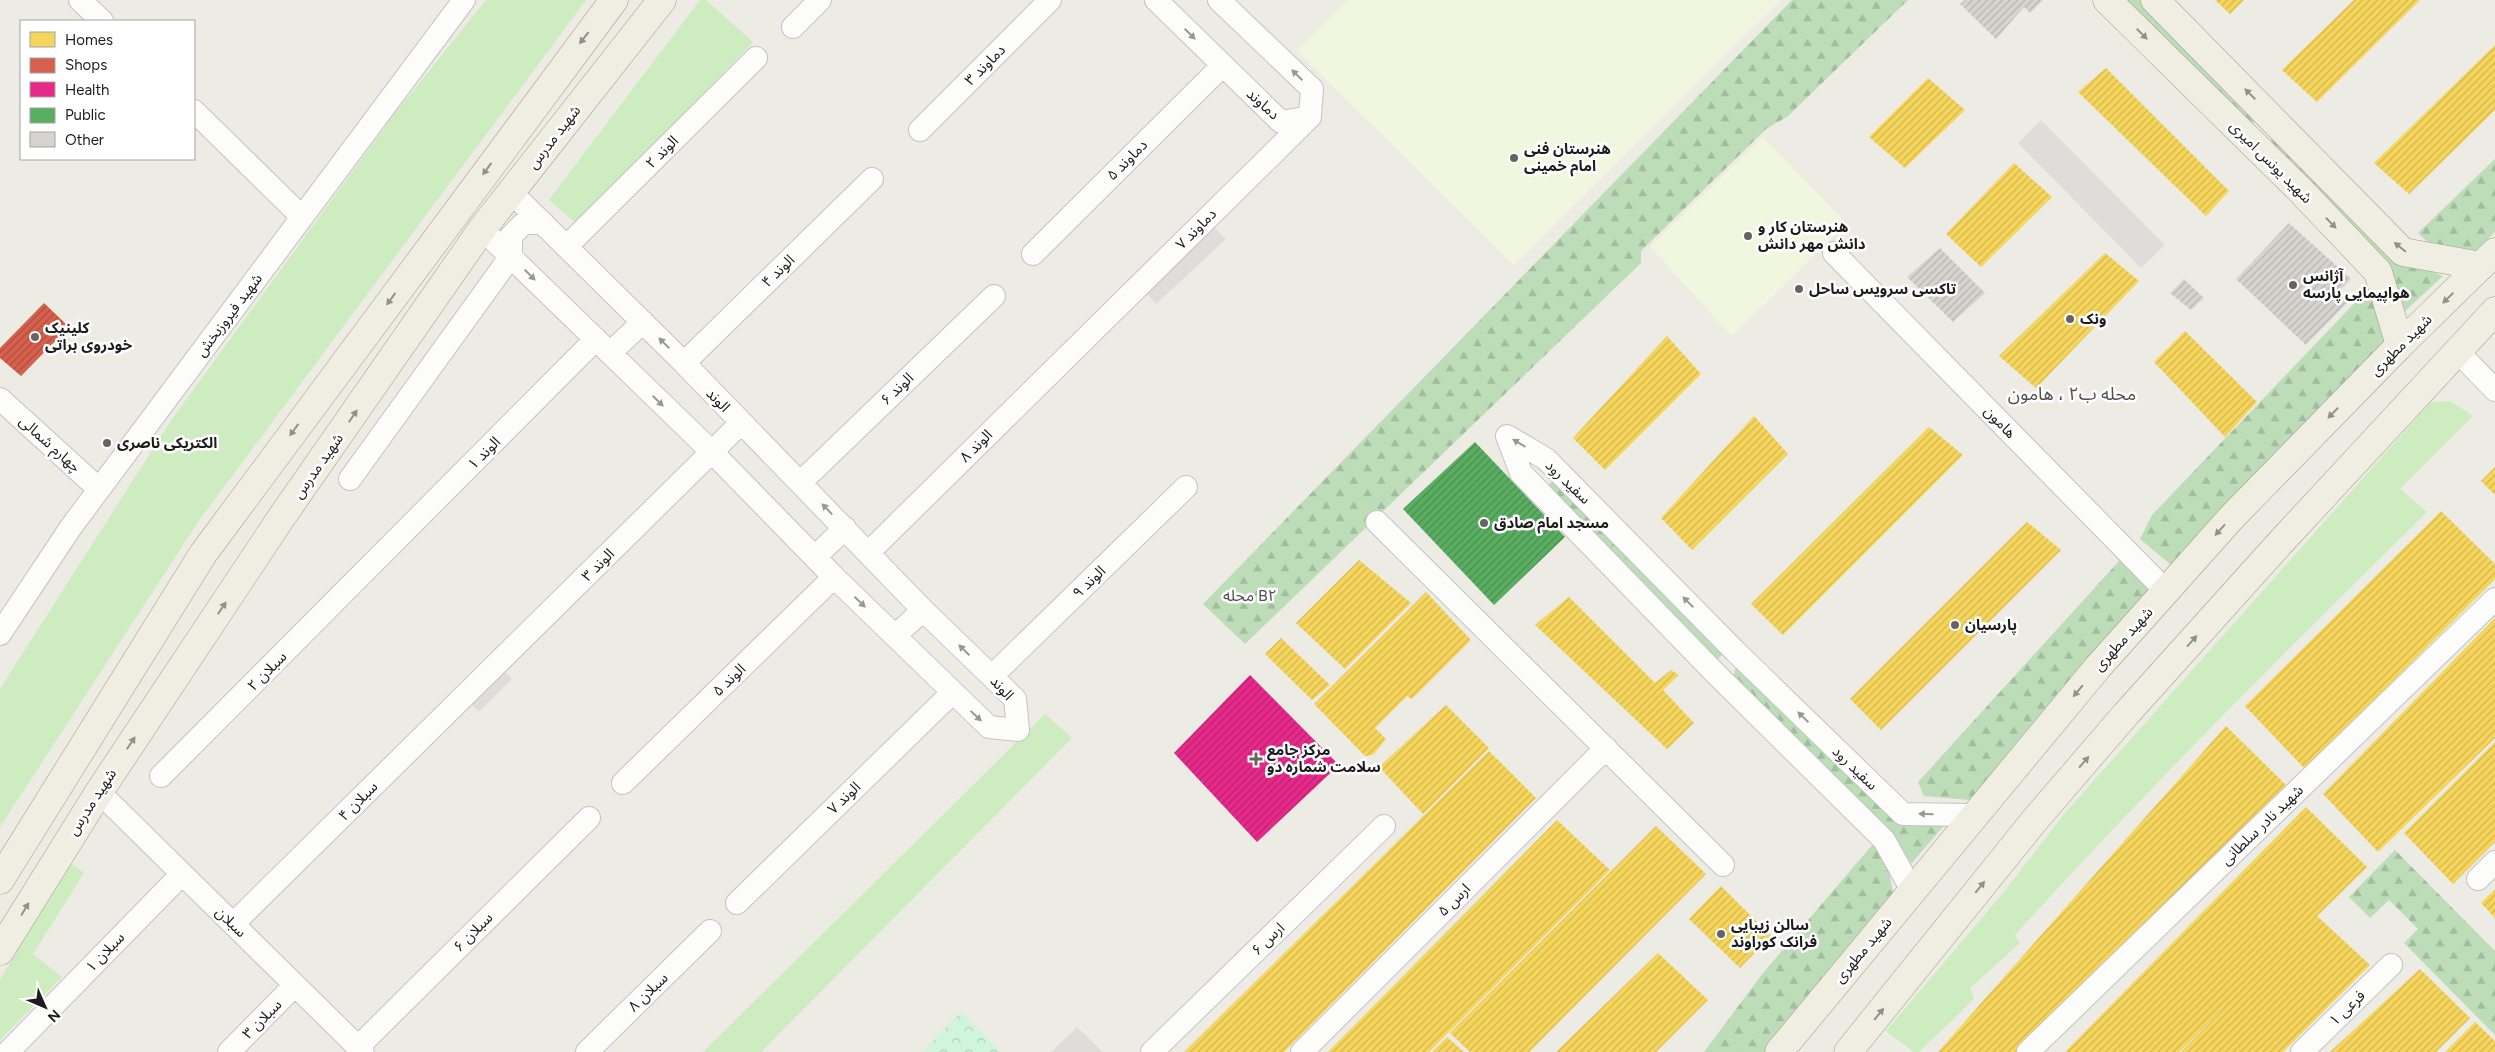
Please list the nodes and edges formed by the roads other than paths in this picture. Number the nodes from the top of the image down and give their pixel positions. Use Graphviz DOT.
graph roads {
  1 [pos="80,0"];
  2 [pos="464,0"];
  3 [pos="614,0"];
  4 [pos="662,0"];
  5 [pos="820,0"];
  6 [pos="1050,0"];
  7 [pos="1156,0"];
  8 [pos="1219,0"];
  9 [pos="2107,0"];
  10 [pos="2155,0"];
  11 [pos="101,20"];
  12 [pos="793,27"];
  13 [pos="756,58"];
  14 [pos="1222,66"];
  15 [pos="195,112"];
  16 [pos="1310,117"];
  17 [pos="2274,118"];
  18 [pos="920,130"];
  19 [pos="2250,140"];
  20 [pos="872,179"];
  21 [pos="511,192"];
  22 [pos="302,217"];
  23 [pos="543,223"];
  24 [pos="482,229"];
  25 [pos="568,246"];
  26 [pos="1834,253"];
  27 [pos="1032,254"];
  28 [pos="511,256"];
  29 [pos="2488,259"];
  30 [pos="994,296"];
  31 [pos="2495,311"];
  32 [pos="643,322"];
  33 [pos="1083,341"];
  34 [pos="2400,345"];
  35 [pos="603,346"];
  36 [pos="2457,351"];
  37 [pos="684,364"];
  38 [pos="2495,390"];
  39 [pos="0,399"];
  40 [pos="741,423"];
  41 [pos="712,452"];
  42 [pos="1553,466"];
  43 [pos="350,479"];
  44 [pos="801,482"];
  45 [pos="1532,484"];
  46 [pos="1186,487"];
  47 [pos="100,489"];
  48 [pos="247,493"];
  49 [pos="281,518"];
  50 [pos="1378,522"];
  51 [pos="845,528"];
  52 [pos="869,552"];
  53 [pos="815,557"];
  54 [pos="372,566"];
  55 [pos="834,577"];
  56 [pos="2166,591"];
  57 [pos="2495,599"];
  58 [pos="923,610"];
  59 [pos="0,634"];
  60 [pos="895,636"];
  61 [pos="1735,651"];
  62 [pos="1714,672"];
  63 [pos="992,676"];
  64 [pos="483,678"];
  65 [pos="952,692"];
  66 [pos="1606,748"];
  67 [pos="161,776"];
  68 [pos="623,783"];
  69 [pos="99,792"];
  70 [pos="1974,815"];
  71 [pos="589,818"];
  72 [pos="1384,826"];
  73 [pos="2495,862"];
  74 [pos="1723,865"];
  75 [pos="182,874"];
  76 [pos="2478,879"];
  77 [pos="0,880"];
  78 [pos="1913,892"];
  79 [pos="737,903"];
  80 [pos="233,924"];
  81 [pos="710,931"];
  82 [pos="0,951"];
  83 [pos="2391,964"];
  84 [pos="295,986"];
  85 [pos="360,1050"];
  86 [pos="8,1052"];
  87 [pos="229,1052"];
  88 [pos="587,1052"];
  89 [pos="1152,1052"];
  90 [pos="1302,1052"];
  91 [pos="1779,1052"];
  92 [pos="1848,1052"];
  93 [pos="2028,1052"];
  94 [pos="2302,1052"];
  1 -- 11 [label="street"];
  2 -- 22 [label="street, شهید فیروزبخش"];
  3 -- 48 [label="main road, one-way"];
  4 -- 21 [label="main road, شهید مدرس"];
  5 -- 12 [label="street"];
  6 -- 18 [label="street, دماوند ۳"];
  7 -- 14 [label="street, دماوند, one-way"];
  16 -- 8 [label="street, one-way"];
  9 -- 19 [label="main road, شهید یونس امیری, one-way"];
  17 -- 10 [label="main road, one-way"];
  13 -- 25 [label="street, الوند ۲"];
  14 -- 16 [label="street, دماوند"];
  14 -- 27 [label="street, دماوند ۵"];
  15 -- 22 [label="street"];
  16 -- 33 [label="street, دماوند ۷"];
  17 -- 19 [label="main road"];
  29 -- 17 [label="main road, one-way"];
  19 -- 34 [label="main road, شهید یونس امیری, one-way"];
  20 -- 37 [label="street, الوند ۴"];
  21 -- 23 [label="street, الوند"];
  21 -- 24 [label="main road, شهید مدرس"];
  22 -- 47 [label="street, شهید فیروزبخش"];
  23 -- 25 [label="street, الوند"];
  23 -- 28 [label="street"];
  24 -- 28 [label="street, الوند"];
  49 -- 24 [label="main road, شهید مدرس, one-way"];
  25 -- 32 [label="street, الوند"];
  26 -- 56 [label="street, هامون"];
  28 -- 35 [label="street, الوند, one-way"];
  28 -- 43 [label="street"];
  29 -- 34 [label="main road, شهید مطهری, one-way"];
  30 -- 44 [label="street, الوند ۶"];
  31 -- 36 [label="main road"];
  32 -- 35 [label="street, الوند ۱"];
  37 -- 32 [label="street, الوند, one-way"];
  33 -- 52 [label="street, الوند ۸"];
  34 -- 56 [label="main road, شهید مطهری, one-way"];
  35 -- 41 [label="street, الوند, one-way"];
  35 -- 54 [label="street, الوند ۱"];
  36 -- 38 [label="street"];
  92 -- 36 [label="main road, one-way"];
  37 -- 40 [label="street, الوند"];
  39 -- 47 [label="street, چهارم شمالی"];
  40 -- 41 [label="street, الوند ۳"];
  40 -- 44 [label="street, الوند"];
  41 -- 53 [label="street, الوند"];
  41 -- 64 [label="street, الوند ۳"];
  42 -- 45 [label="street"];
  42 -- 45 [label="street, سفید رود, one-way"];
  61 -- 42 [label="street, سفید رود, one-way"];
  51 -- 44 [label="street, الوند, one-way"];
  45 -- 62 [label="street, سفید رود"];
  46 -- 63 [label="street, الوند ۹"];
  47 -- 59 [label="street, شهید فیروزبخش"];
  48 -- 49 [label="main road"];
  48 -- 77 [label="main road"];
  69 -- 49 [label="main road, شهید مدرس, one-way"];
  50 -- 66 [label="street"];
  51 -- 52 [label="street, الوند"];
  51 -- 53 [label="street"];
  52 -- 58 [label="street, الوند"];
  53 -- 55 [label="street, الوند"];
  54 -- 67 [label="street, سبلان ۲"];
  55 -- 60 [label="street, الوند, one-way"];
  55 -- 68 [label="street, الوند ۵"];
  56 -- 70 [label="main road, شهید مطهری, one-way"];
  57 -- 93 [label="street, شهید نادر سلطانی"];
  58 -- 60 [label="street"];
  63 -- 58 [label="street, الوند, one-way"];
  60 -- 65 [label="street, الوند"];
  61 -- 62 [label="street"];
  70 -- 61 [label="street, سفید رود, one-way"];
  62 -- 78 [label="street, سفید رود"];
  65 -- 63 [label="street, الوند, one-way"];
  64 -- 80 [label="street, سبلان ۴"];
  65 -- 79 [label="street, الوند ۷"];
  66 -- 74 [label="street"];
  66 -- 90 [label="street, ارس ۵"];
  69 -- 75 [label="street, سبلان"];
  82 -- 69 [label="main road, شهید مدرس, one-way"];
  70 -- 78 [label="main road, شهید مطهری"];
  71 -- 85 [label="street, سبلان ۶"];
  72 -- 89 [label="street, ارس ۶"];
  73 -- 76 [label="street"];
  75 -- 80 [label="street, سبلان"];
  75 -- 86 [label="street, سبلان ۱"];
  78 -- 91 [label="main road, شهید مطهری"];
  80 -- 84 [label="street, سبلان"];
  81 -- 88 [label="street, سبلان ۸"];
  83 -- 94 [label="street, فرعی ۱"];
  84 -- 85 [label="street, سبلان"];
  84 -- 87 [label="street, سبلان ۳"];
}
